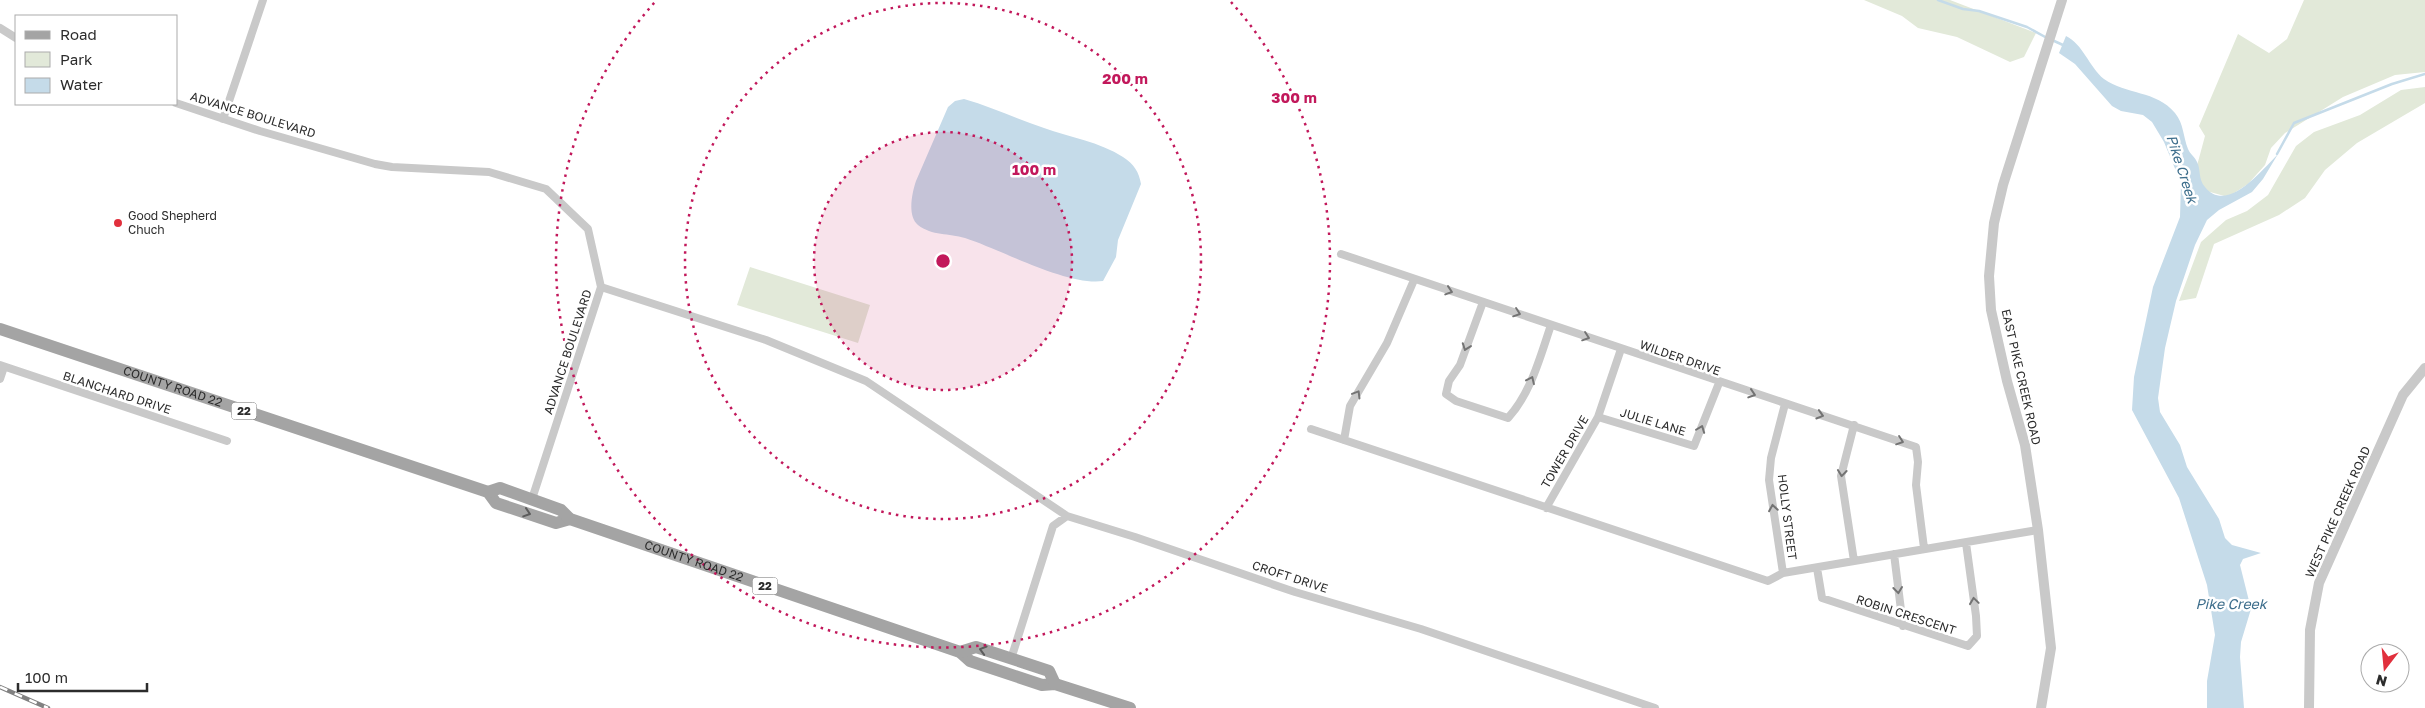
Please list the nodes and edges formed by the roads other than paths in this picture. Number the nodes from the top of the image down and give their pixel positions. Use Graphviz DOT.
graph roads {
  1 [pos="263,0"];
  2 [pos="2062,0"];
  3 [pos="0,28"];
  4 [pos="15,37"];
  5 [pos="178,104"];
  6 [pos="223,119"];
  7 [pos="1341,254"];
  8 [pos="1414,280"];
  9 [pos="602,287"];
  10 [pos="1483,302"];
  11 [pos="1550,325"];
  12 [pos="0,329"];
  13 [pos="1621,349"];
  14 [pos="2,366"];
  15 [pos="2425,368"];
  16 [pos="0,379"];
  17 [pos="1718,383"];
  18 [pos="1785,404"];
  19 [pos="1598,417"];
  20 [pos="1854,425"];
  21 [pos="1311,430"];
  22 [pos="1344,440"];
  23 [pos="227,441"];
  24 [pos="488,492"];
  25 [pos="532,499"];
  26 [pos="1546,508"];
  27 [pos="1066,516"];
  28 [pos="570,519"];
  29 [pos="2038,530"];
  30 [pos="1966,543"];
  31 [pos="1924,548"];
  32 [pos="1894,554"];
  33 [pos="1854,561"];
  34 [pos="1817,568"];
  35 [pos="1783,574"];
  36 [pos="1903,626"];
  37 [pos="960,652"];
  38 [pos="1011,658"];
  39 [pos="1055,684"];
  40 [pos="1130,708"];
  41 [pos="1655,708"];
  42 [pos="2041,708"];
  43 [pos="2309,708"];
  1 -- 6 [label="street"];
  2 -- 29 [label="street, EAST PIKE CREEK ROAD"];
  3 -- 4 [label="street"];
  5 -- 6 [label="street, ADVANCE BOULEVARD"];
  6 -- 9 [label="street, ADVANCE BOULEVARD"];
  7 -- 8 [label="street, WILDER DRIVE"];
  8 -- 10 [label="street, WILDER DRIVE, one-way"];
  22 -- 8 [label="street, one-way"];
  9 -- 25 [label="street, ADVANCE BOULEVARD"];
  9 -- 27 [label="street, CROFT DRIVE"];
  10 -- 11 [label="street, WILDER DRIVE, one-way"];
  10 -- 11 [label="street, one-way"];
  11 -- 13 [label="street, WILDER DRIVE, one-way"];
  12 -- 24 [label="main road, COUNTY ROAD 22 / 22"];
  13 -- 17 [label="street, WILDER DRIVE"];
  13 -- 19 [label="street, TOWER DRIVE"];
  14 -- 16 [label="street"];
  14 -- 23 [label="street, BLANCHARD DRIVE"];
  15 -- 43 [label="street, WEST PIKE CREEK ROAD"];
  17 -- 18 [label="street, WILDER DRIVE, one-way"];
  19 -- 17 [label="street, JULIE LANE, one-way"];
  18 -- 20 [label="street, WILDER DRIVE, one-way"];
  35 -- 18 [label="street, HOLLY STREET, one-way"];
  19 -- 26 [label="street, TOWER DRIVE"];
  20 -- 31 [label="street, WILDER DRIVE, one-way"];
  20 -- 33 [label="street, one-way"];
  21 -- 22 [label="street"];
  22 -- 26 [label="street"];
  24 -- 25 [label="main road, COUNTY ROAD 22 / 22"];
  24 -- 28 [label="main road, COUNTY ROAD 22 / 22, one-way"];
  25 -- 28 [label="main road, COUNTY ROAD 22 / 22"];
  26 -- 35 [label="street"];
  27 -- 38 [label="street"];
  27 -- 41 [label="street, CROFT DRIVE"];
  28 -- 37 [label="main road, COUNTY ROAD 22 / 22"];
  29 -- 30 [label="street"];
  29 -- 42 [label="street, EAST PIKE CREEK ROAD"];
  30 -- 31 [label="street"];
  36 -- 30 [label="street, ROBIN CRESCENT, one-way"];
  31 -- 32 [label="street"];
  32 -- 33 [label="street"];
  32 -- 36 [label="street, one-way"];
  33 -- 34 [label="street"];
  34 -- 35 [label="street"];
  34 -- 36 [label="street, ROBIN CRESCENT"];
  38 -- 37 [label="main road, COUNTY ROAD 22 / 22, one-way"];
  37 -- 39 [label="main road, COUNTY ROAD 22 / 22"];
  38 -- 39 [label="main road, COUNTY ROAD 22 / 22"];
  39 -- 40 [label="main road, COUNTY ROAD 22 / 22"];
}
